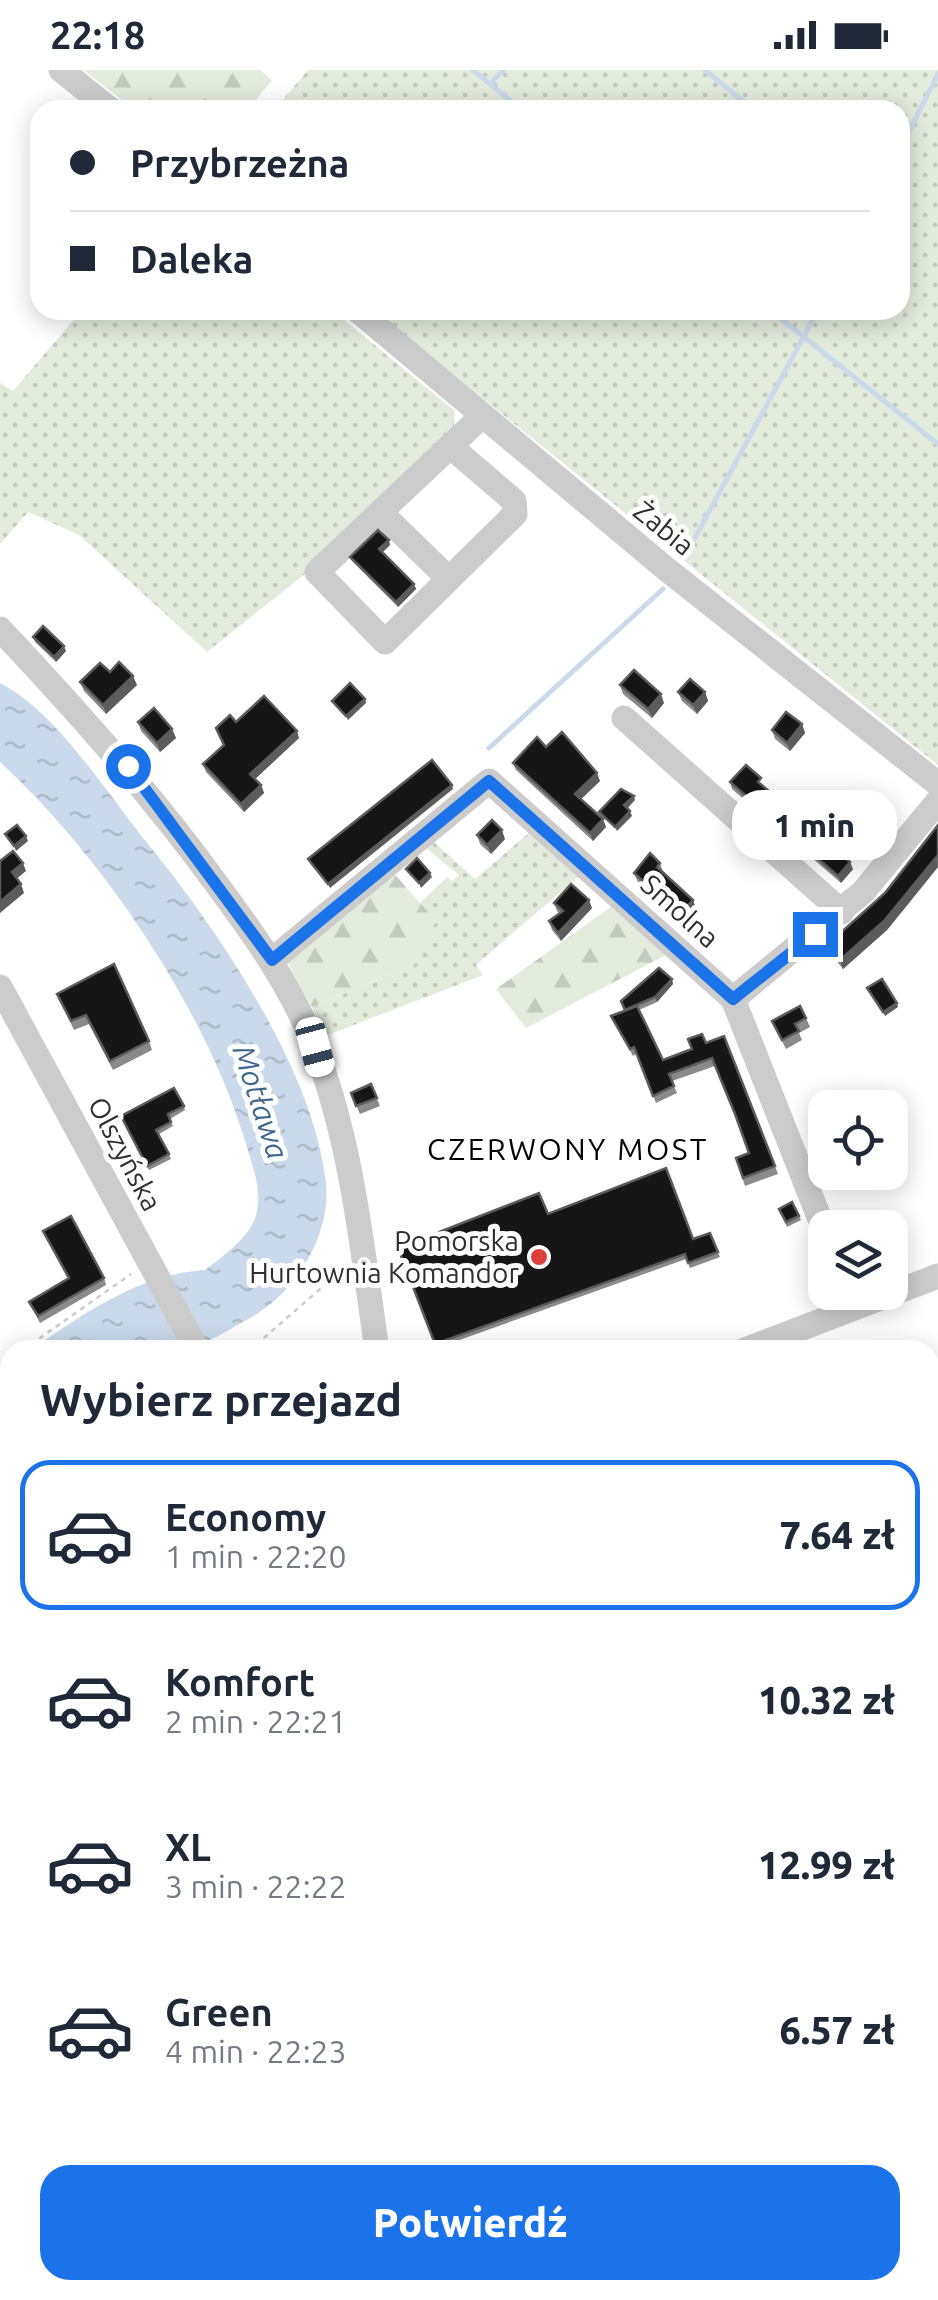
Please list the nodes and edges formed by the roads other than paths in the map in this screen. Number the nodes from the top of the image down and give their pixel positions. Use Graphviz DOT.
graph roads {
  1 [pos="61,70"];
  2 [pos="98,100"];
  3 [pos="369,320"];
  4 [pos="482,416"];
  5 [pos="450,446"];
  6 [pos="380,512"];
  7 [pos="449,579"];
  8 [pos="0,629"];
  9 [pos="624,718"];
  10 [pos="938,784"];
  11 [pos="938,801"];
  12 [pos="842,912"];
  13 [pos="272,960"];
  14 [pos="0,987"];
  15 [pos="733,999"];
  16 [pos="9,1022"];
  17 [pos="816,1210"];
  18 [pos="938,1276"];
  19 [pos="908,1284"];
  20 [pos="827,1310"];
  21 [pos="192,1340"];
  22 [pos="376,1340"];
  23 [pos="766,1340"];
  1 -- 2 [label="street"];
  3 -- 4 [label="street, Żabia"];
  4 -- 5 [label="street"];
  4 -- 10 [label="street, Żabia"];
  5 -- 6 [label="street"];
  5 -- 7 [label="street"];
  6 -- 7 [label="street"];
  6 -- 7 [label="street"];
  8 -- 13 [label="street"];
  9 -- 12 [label="street"];
  11 -- 12 [label="street"];
  12 -- 15 [label="street"];
  13 -- 15 [label="street, Smolna"];
  13 -- 22 [label="street"];
  14 -- 16 [label="street, Olszyńska"];
  15 -- 17 [label="street, Smolna"];
  16 -- 21 [label="street, Olszyńska"];
  18 -- 19 [label="street"];
  20 -- 23 [label="street"];
}
